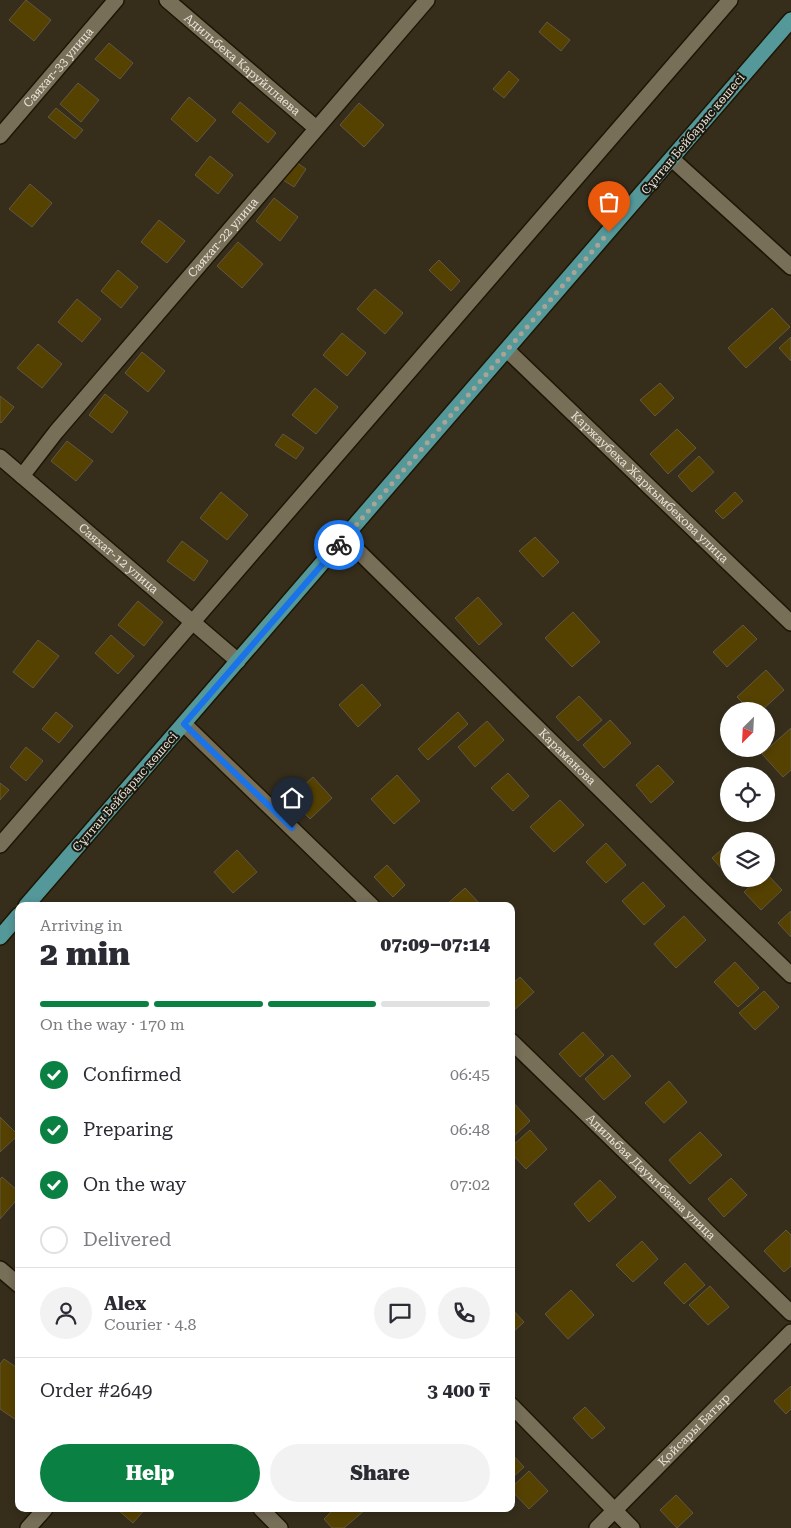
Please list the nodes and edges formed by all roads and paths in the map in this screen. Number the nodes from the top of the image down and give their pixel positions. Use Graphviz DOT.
graph roads {
  1 [pos="116,0"];
  2 [pos="167,0"];
  3 [pos="427,0"];
  4 [pos="730,0"];
  5 [pos="791,20"];
  6 [pos="316,128"];
  7 [pos="0,136"];
  8 [pos="672,159"];
  9 [pos="791,267"];
  10 [pos="507,350"];
  11 [pos="0,457"];
  12 [pos="22,476"];
  13 [pos="345,538"];
  14 [pos="193,622"];
  15 [pos="791,624"];
  16 [pos="238,661"];
  17 [pos="184,724"];
  18 [pos="0,845"];
  19 [pos="29,902"];
  20 [pos="368,902"];
  21 [pos="15,920"];
  22 [pos="0,937"];
  23 [pos="791,974"];
  24 [pos="515,1045"];
  25 [pos="0,1269"];
  26 [pos="15,1282"];
  27 [pos="791,1313"];
  28 [pos="791,1332"];
  29 [pos="515,1409"];
  30 [pos="615,1511"];
  31 [pos="42,1512"];
  32 [pos="264,1512"];
  33 [pos="28,1528"];
  34 [pos="280,1528"];
  35 [pos="597,1528"];
  36 [pos="632,1528"];
  1 -- 7 [label="street, Саяхат-33 улица"];
  2 -- 6 [label="street, Адильбека Каруйллаева"];
  3 -- 6 [label="street, Саяхат-22 улица"];
  4 -- 14 [label="street"];
  5 -- 8 [label="main road, Сұлтан Бейбарыс көшесі"];
  6 -- 12 [label="street, Саяхат-22 улица"];
  8 -- 9 [label="street"];
  8 -- 10 [label="main road, Сұлтан Бейбарыс көшесі"];
  10 -- 13 [label="main road, Сұлтан Бейбарыс көшесі"];
  10 -- 15 [label="street, Каржаубека Жаркымбекова улица"];
  11 -- 12 [label="street, Саяхат-12 улица"];
  12 -- 14 [label="street, Саяхат-12 улица"];
  13 -- 16 [label="main road, Сұлтан Бейбарыс көшесі"];
  13 -- 23 [label="street, Караманова"];
  14 -- 16 [label="street, Саяхат-12 улица"];
  14 -- 18 [label="street"];
  16 -- 17 [label="main road, Сұлтан Бейбарыс көшесі"];
  17 -- 19 [label="main road, Сұлтан Бейбарыс көшесі"];
  17 -- 20 [label="street"];
  21 -- 22 [label="main road"];
  24 -- 27 [label="street, Адильбая Дауытбаева улица"];
  25 -- 26 [label="street"];
  28 -- 30 [label="street, Қойсары Батыр"];
  29 -- 30 [label="street"];
  30 -- 35 [label="street, Қойсары Батыр"];
  30 -- 36 [label="street"];
  31 -- 33 [label="street"];
  32 -- 34 [label="street"];
}
